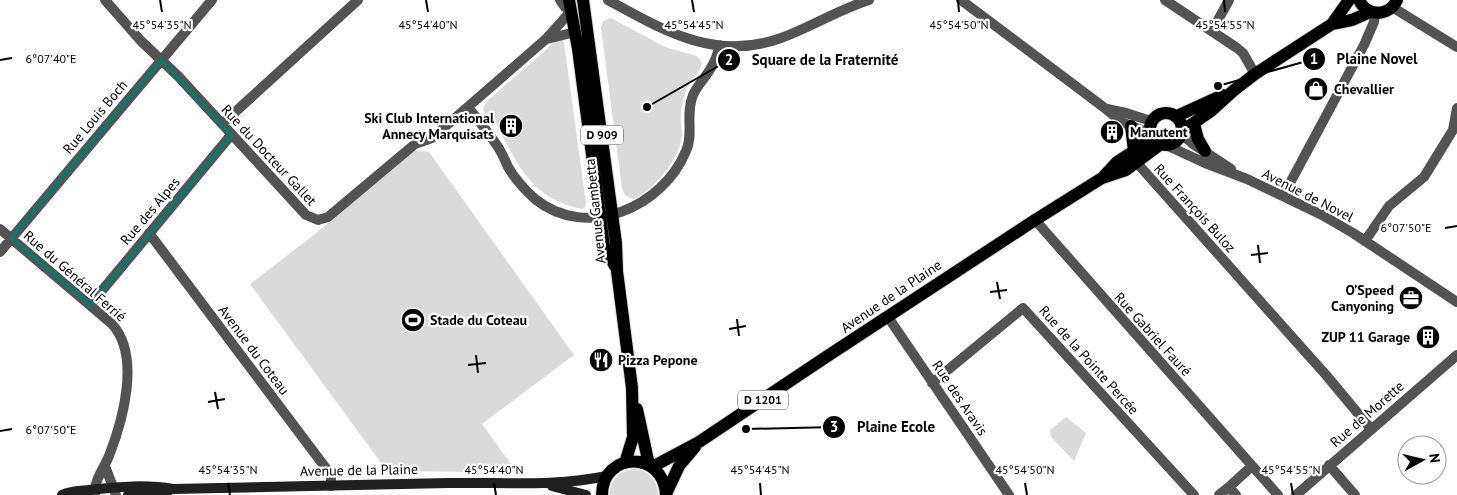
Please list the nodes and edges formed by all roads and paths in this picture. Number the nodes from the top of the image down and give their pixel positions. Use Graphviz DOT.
graph roads {
  1 [pos="104,0"];
  2 [pos="212,0"];
  3 [pos="358,0"];
  4 [pos="560,0"];
  5 [pos="583,0"];
  6 [pos="608,0"];
  7 [pos="869,0"];
  8 [pos="961,0"];
  9 [pos="1165,0"];
  10 [pos="1229,0"];
  11 [pos="1349,0"];
  12 [pos="1359,0"];
  13 [pos="1394,4"];
  14 [pos="570,6"];
  15 [pos="1373,12"];
  16 [pos="1332,24"];
  17 [pos="1212,31"];
  18 [pos="575,32"];
  19 [pos="546,39"];
  20 [pos="720,45"];
  21 [pos="1457,47"];
  22 [pos="161,60"];
  23 [pos="1256,74"];
  24 [pos="1232,91"];
  25 [pos="468,107"];
  26 [pos="1106,108"];
  27 [pos="1457,108"];
  28 [pos="1177,116"];
  29 [pos="1151,121"];
  30 [pos="222,124"];
  31 [pos="1194,124"];
  32 [pos="1131,126"];
  33 [pos="1182,133"];
  34 [pos="231,134"];
  35 [pos="1158,140"];
  36 [pos="1205,151"];
  37 [pos="1136,157"];
  38 [pos="1247,179"];
  39 [pos="1283,196"];
  40 [pos="606,216"];
  41 [pos="1035,220"];
  42 [pos="0,229"];
  43 [pos="149,233"];
  44 [pos="10,238"];
  45 [pos="1365,241"];
  46 [pos="0,252"];
  47 [pos="1457,302"];
  48 [pos="90,305"];
  49 [pos="888,317"];
  50 [pos="1457,355"];
  51 [pos="932,383"];
  52 [pos="632,388"];
  53 [pos="1371,429"];
  54 [pos="699,442"];
  55 [pos="625,463"];
  56 [pos="1329,465"];
  57 [pos="104,466"];
  58 [pos="651,466"];
  59 [pos="1252,466"];
  60 [pos="607,476"];
  61 [pos="546,484"];
  62 [pos="331,486"];
  63 [pos="1229,487"];
  64 [pos="173,489"];
  65 [pos="115,491"];
  66 [pos="95,492"];
  67 [pos="666,494"];
  68 [pos="62,495"];
  69 [pos="128,495"];
  70 [pos="586,495"];
  71 [pos="602,495"];
  72 [pos="1008,495"];
  73 [pos="1194,495"];
  74 [pos="1219,495"];
  75 [pos="1236,495"];
  76 [pos="1278,495"];
  77 [pos="1296,495"];
  78 [pos="1355,495"];
  1 -- 22 [label="street, Rue du Docteur Gallet"];
  2 -- 22 [label="street, Rue Louis Boch"];
  3 -- 30 [label="street"];
  4 -- 14 [label="street"];
  5 -- 40 [label="main road, Avenue Gambetta / D 909"];
  6 -- 20 [label="street"];
  7 -- 20 [label="street"];
  8 -- 26 [label="street, Avenue de Novel"];
  9 -- 17 [label="street"];
  10 -- 17 [label="street"];
  11 -- 16 [label="main road"];
  12 -- 15 [label="main road"];
  13 -- 15 [label="main road"];
  13 -- 21 [label="street"];
  14 -- 18 [label="main road, Avenue Gambetta / D 909"];
  14 -- 19 [label="street, Rue du Docteur Gallet"];
  15 -- 16 [label="main road"];
  15 -- 39 [label="street"];
  16 -- 23 [label="main road"];
  17 -- 23 [label="street"];
  18 -- 19 [label="street, Rue du Docteur Gallet"];
  18 -- 40 [label="main road, Avenue Gambetta / D 909"];
  19 -- 25 [label="street, Rue du Docteur Gallet"];
  20 -- 40 [label="street"];
  22 -- 30 [label="street, Rue du Docteur Gallet"];
  22 -- 44 [label="street, Rue Louis Boch"];
  23 -- 24 [label="main road"];
  24 -- 28 [label="main road"];
  24 -- 31 [label="main road"];
  25 -- 34 [label="street, Rue du Docteur Gallet"];
  25 -- 40 [label="street"];
  26 -- 29 [label="street, Avenue de Novel"];
  26 -- 32 [label="street, Avenue de Novel"];
  27 -- 45 [label="street"];
  28 -- 29 [label="main road"];
  28 -- 33 [label="main road"];
  29 -- 35 [label="main road"];
  30 -- 34 [label="street, Rue du Docteur Gallet"];
  31 -- 33 [label="main road"];
  31 -- 36 [label="main road"];
  32 -- 35 [label="street, Avenue de Novel"];
  32 -- 37 [label="main road"];
  33 -- 35 [label="main road"];
  33 -- 36 [label="street, Avenue de Novel"];
  34 -- 43 [label="street, Rue des Alpes"];
  35 -- 37 [label="main road, Avenue de la Plaine / D 1201"];
  35 -- 38 [label="street, Avenue de Novel"];
  36 -- 38 [label="street, Avenue de Novel"];
  37 -- 41 [label="main road, Avenue de la Plaine / D 1201"];
  37 -- 53 [label="street, Rue François Buloz"];
  38 -- 39 [label="street, Avenue de Novel"];
  39 -- 45 [label="street, Avenue de Novel"];
  40 -- 52 [label="main road, Avenue Gambetta / D 909"];
  41 -- 49 [label="main road, Avenue de la Plaine / D 1201"];
  41 -- 59 [label="street, Rue Gabriel Fauré"];
  42 -- 44 [label="street, Rue du Général Ferrié"];
  43 -- 48 [label="street, Rue des Alpes"];
  43 -- 62 [label="street, Avenue du Coteau"];
  44 -- 46 [label="street, Rue Louis Boch"];
  44 -- 48 [label="street, Rue du Général Ferrié"];
  45 -- 47 [label="street, Avenue de Novel"];
  48 -- 57 [label="street, Rue du Général Ferrié"];
  49 -- 51 [label="street, Rue des Aravis"];
  49 -- 54 [label="main road, Avenue de la Plaine / D 1201"];
  50 -- 53 [label="street, Rue de Morette"];
  51 -- 72 [label="street, Rue des Aravis"];
  51 -- 73 [label="street, Rue de la Pointe Percée"];
  52 -- 55 [label="main road, Avenue Gambetta / D 909"];
  52 -- 58 [label="main road, Avenue Gambetta / D 909"];
  53 -- 56 [label="street, Rue de Morette"];
  54 -- 58 [label="main road, Avenue de la Plaine / D 1201"];
  54 -- 67 [label="main road, Avenue de la Plaine / D 1201"];
  55 -- 58 [label="main road"];
  55 -- 60 [label="main road"];
  56 -- 77 [label="street, Rue de Morette"];
  56 -- 78 [label="street"];
  57 -- 65 [label="street"];
  57 -- 66 [label="street, Rue du Général Ferrié"];
  58 -- 67 [label="main road"];
  59 -- 63 [label="street"];
  59 -- 76 [label="street"];
  60 -- 61 [label="main road, Avenue de la Plaine"];
  60 -- 71 [label="main road"];
  61 -- 62 [label="main road, Avenue de la Plaine"];
  61 -- 70 [label="main road, Avenue de la Plaine"];
  62 -- 64 [label="main road, Avenue de la Plaine"];
  63 -- 74 [label="street"];
  63 -- 75 [label="street"];
  64 -- 65 [label="main road, Avenue de la Plaine"];
  64 -- 69 [label="main road, Avenue de la Plaine"];
  65 -- 66 [label="main road, Avenue de la Plaine"];
  66 -- 68 [label="main road, Avenue de la Plaine"];
}
